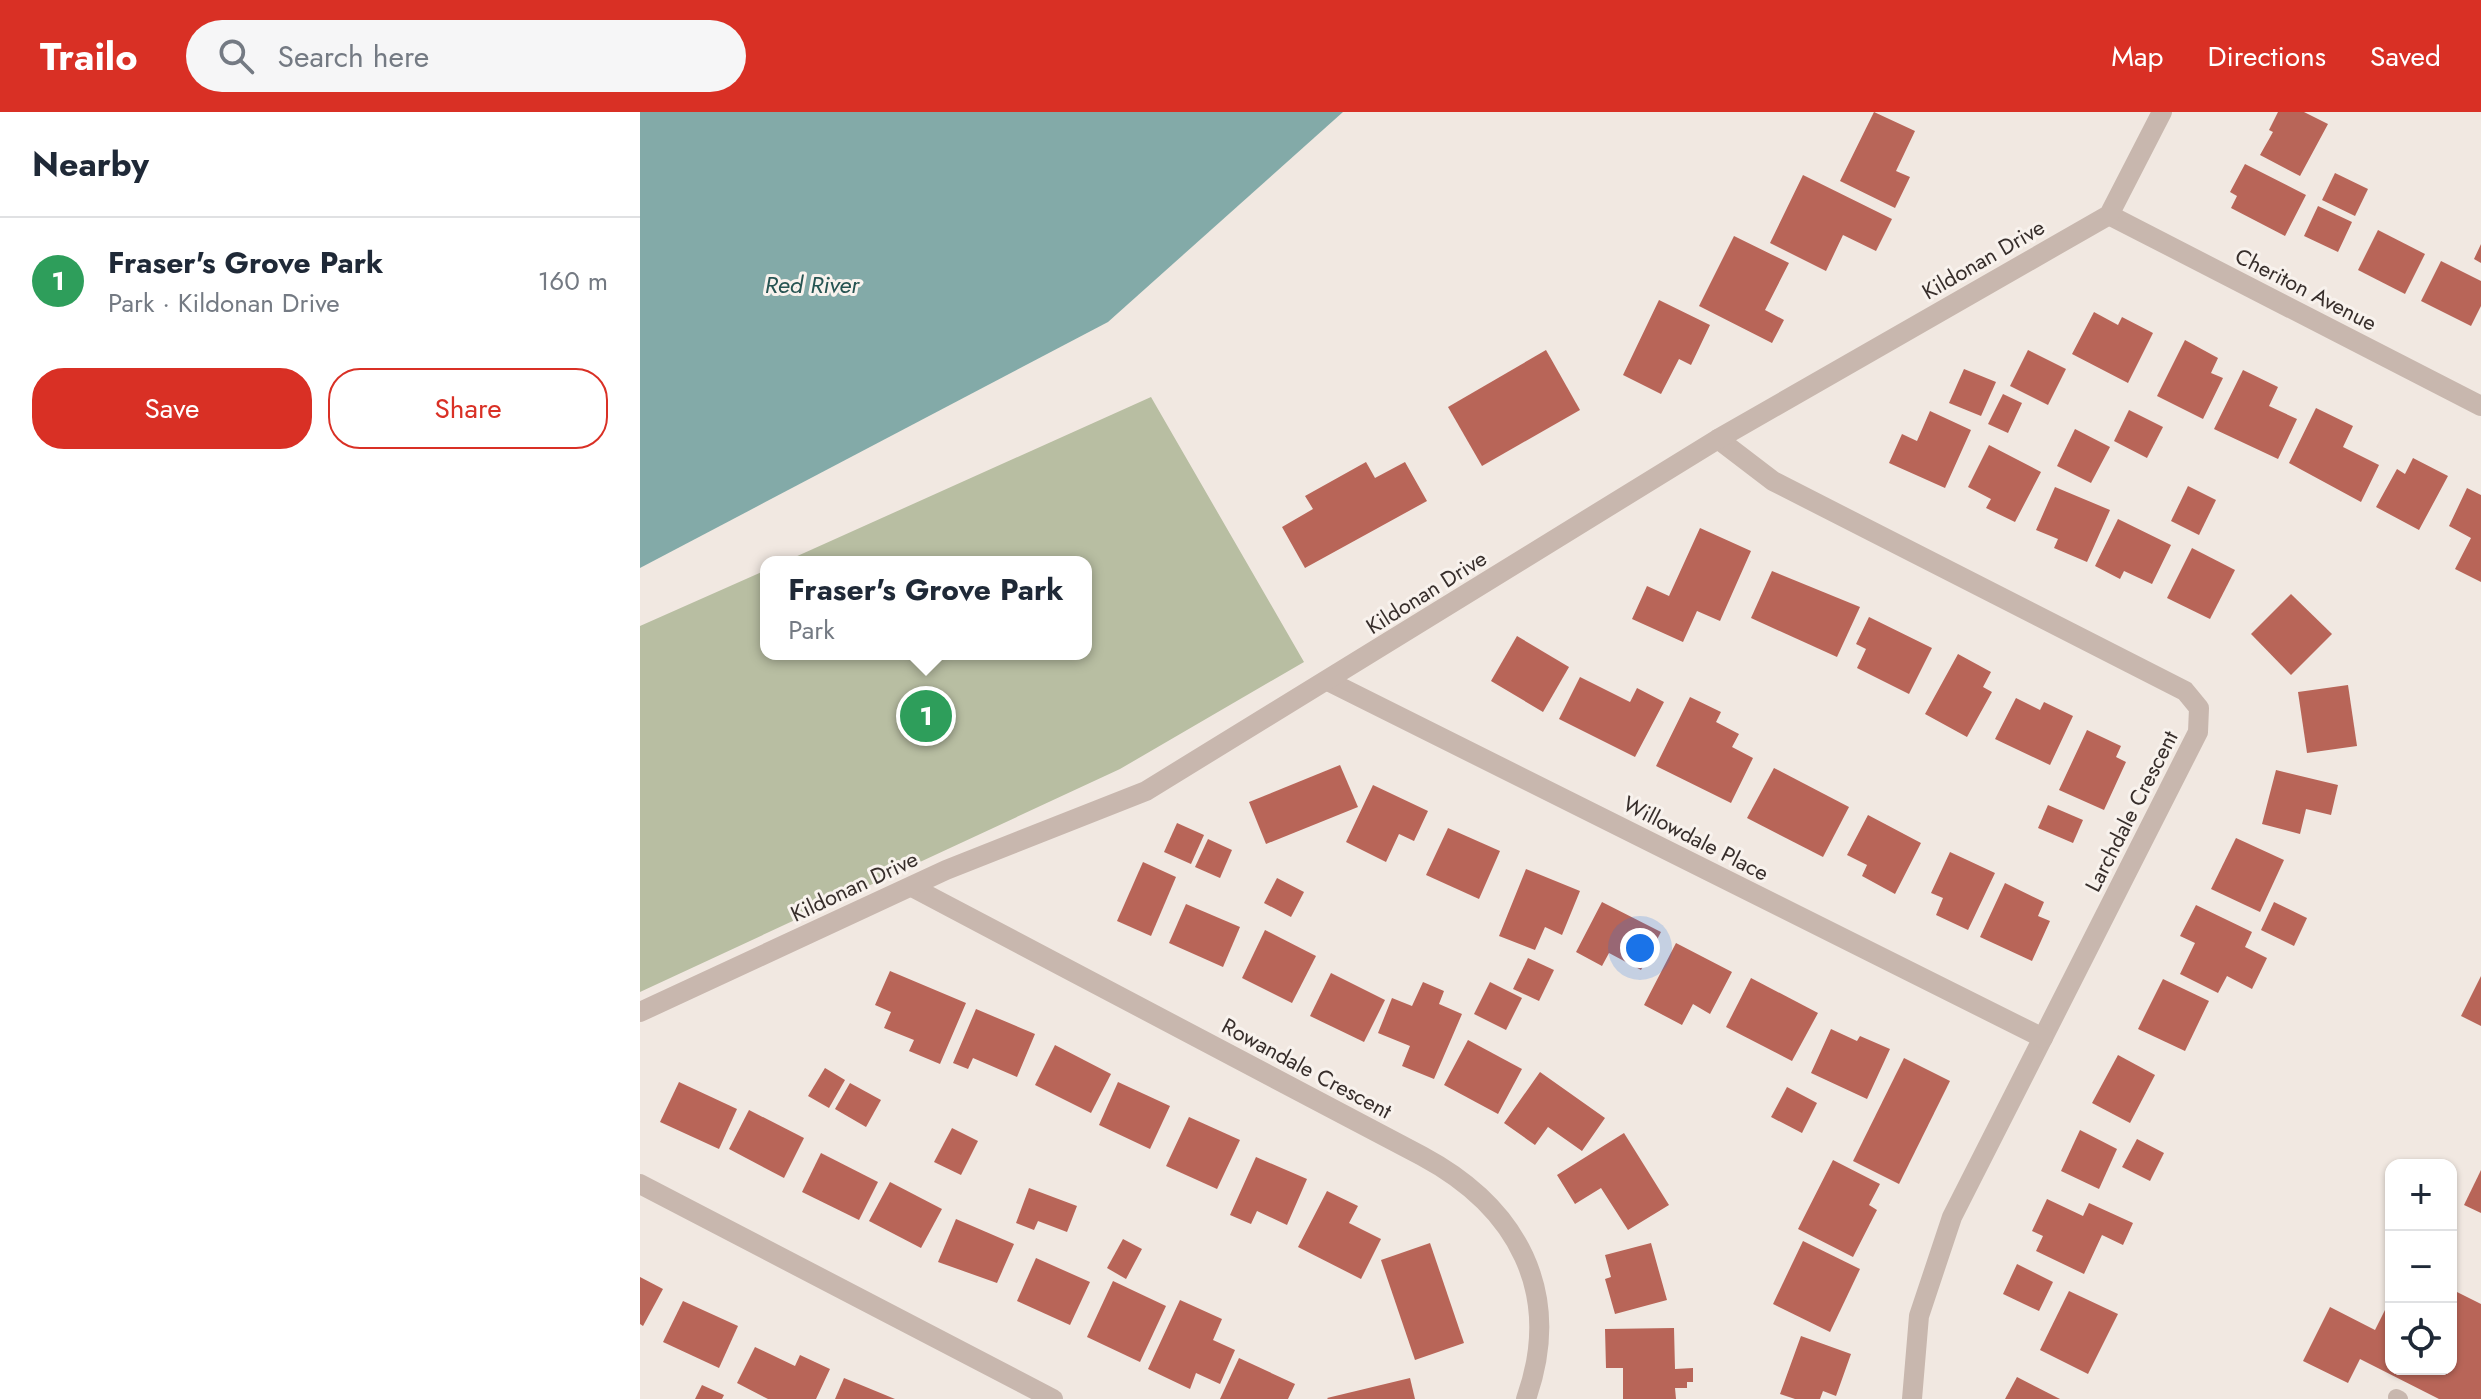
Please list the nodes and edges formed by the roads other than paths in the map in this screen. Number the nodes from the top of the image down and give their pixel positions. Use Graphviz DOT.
graph roads {
  1 [pos="2162,112"];
  2 [pos="2109,215"];
  3 [pos="2481,406"];
  4 [pos="1718,439"];
  5 [pos="1328,681"];
  6 [pos="912,887"];
  7 [pos="640,1012"];
  8 [pos="2043,1038"];
  9 [pos="640,1184"];
  10 [pos="1053,1399"];
  11 [pos="1526,1399"];
  12 [pos="1912,1399"];
  1 -- 2 [label="street"];
  2 -- 3 [label="street, Cheriton Avenue"];
  2 -- 4 [label="street, Kildonan Drive"];
  4 -- 5 [label="street, Kildonan Drive"];
  4 -- 8 [label="street, Larchdale Crescent"];
  5 -- 6 [label="street, Kildonan Drive"];
  5 -- 8 [label="street, Willowdale Place"];
  6 -- 7 [label="street, Kildonan Drive"];
  6 -- 11 [label="street, Rowandale Crescent"];
  8 -- 12 [label="street, Larchdale Crescent"];
  9 -- 10 [label="street"];
}
